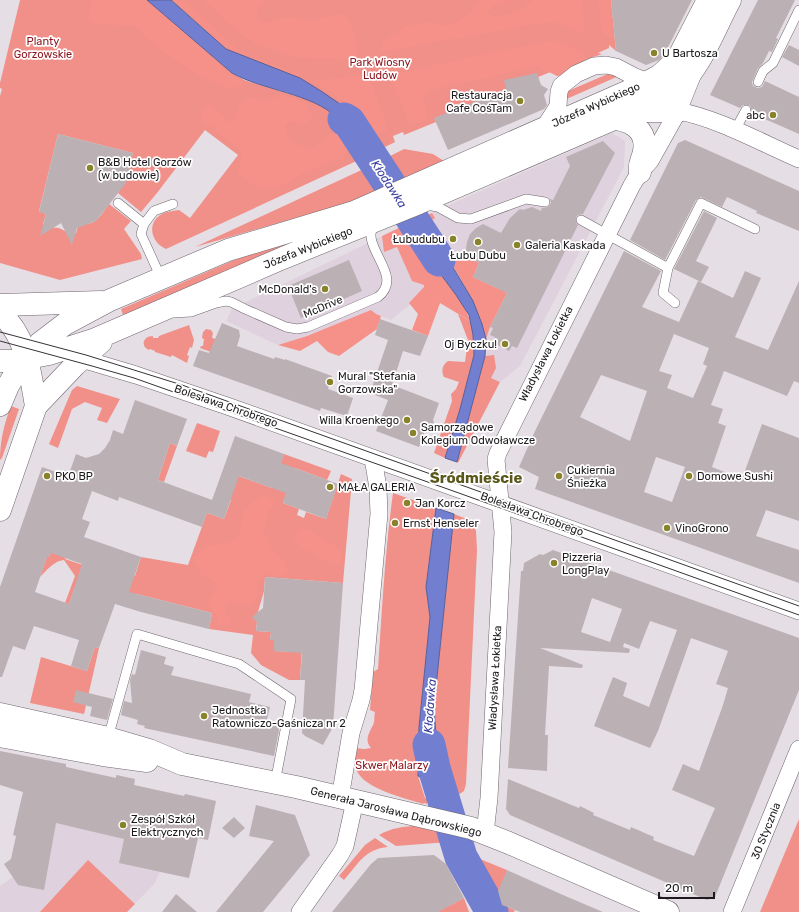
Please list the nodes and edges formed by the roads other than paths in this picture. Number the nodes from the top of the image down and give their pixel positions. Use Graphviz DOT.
graph roads {
  1 [pos="708,0"];
  2 [pos="730,0"];
  3 [pos="799,10"];
  4 [pos="687,64"];
  5 [pos="648,82"];
  6 [pos="758,82"];
  7 [pos="746,110"];
  8 [pos="678,111"];
  9 [pos="620,116"];
  10 [pos="544,128"];
  11 [pos="735,130"];
  12 [pos="799,159"];
  13 [pos="640,172"];
  14 [pos="415,195"];
  15 [pos="545,202"];
  16 [pos="118,203"];
  17 [pos="173,204"];
  18 [pos="373,213"];
  19 [pos="581,220"];
  20 [pos="144,224"];
  21 [pos="755,229"];
  22 [pos="607,234"];
  23 [pos="668,268"];
  24 [pos="161,278"];
  25 [pos="108,301"];
  26 [pos="675,303"];
  27 [pos="0,305"];
  28 [pos="0,313"];
  29 [pos="151,315"];
  30 [pos="120,329"];
  31 [pos="26,359"];
  32 [pos="82,359"];
  33 [pos="0,361"];
  34 [pos="0,405"];
  35 [pos="36,406"];
  36 [pos="373,458"];
  37 [pos="501,503"];
  38 [pos="0,510"];
  39 [pos="799,611"];
  40 [pos="0,714"];
  41 [pos="0,736"];
  42 [pos="105,746"];
  43 [pos="799,749"];
  44 [pos="275,783"];
  45 [pos="347,800"];
  46 [pos="481,832"];
  47 [pos="300,912"];
  48 [pos="668,912"];
  49 [pos="732,912"];
  1 -- 4 [label="main road, Władysława Łokietka"];
  2 -- 4 [label="main road, Władysława Łokietka"];
  3 -- 6 [label="lane"];
  4 -- 5 [label="main road, Józefa Wybickiego"];
  4 -- 8 [label="street, Władysława Łokietka"];
  4 -- 9 [label="main road, Władysława Łokietka"];
  5 -- 10 [label="main road, Józefa Wybickiego"];
  5 -- 10 [label="street"];
  7 -- 11 [label="lane"];
  8 -- 9 [label="main road"];
  8 -- 11 [label="street"];
  8 -- 13 [label="street, Władysława Łokietka"];
  9 -- 13 [label="main road"];
  9 -- 14 [label="main road, Józefa Wybickiego"];
  10 -- 14 [label="main road, Józefa Wybickiego"];
  11 -- 12 [label="street"];
  13 -- 22 [label="street, Władysława Łokietka"];
  14 -- 15 [label="lane"];
  14 -- 18 [label="main road, Józefa Wybickiego"];
  16 -- 20 [label="lane"];
  17 -- 20 [label="lane"];
  18 -- 24 [label="main road, Józefa Wybickiego"];
  18 -- 29 [label="main road, Józefa Wybickiego"];
  18 -- 29 [label="lane, McDrive"];
  19 -- 22 [label="lane"];
  20 -- 24 [label="lane"];
  21 -- 23 [label="lane"];
  22 -- 23 [label="lane"];
  22 -- 37 [label="street, Władysława Łokietka"];
  23 -- 26 [label="lane"];
  24 -- 25 [label="main road, Józefa Wybickiego"];
  25 -- 27 [label="main road"];
  25 -- 31 [label="main road"];
  28 -- 31 [label="main road"];
  29 -- 30 [label="main road, Józefa Wybickiego"];
  30 -- 31 [label="main road, Józefa Wybickiego"];
  30 -- 32 [label="main road"];
  31 -- 33 [label="main road, Józefa Wybickiego"];
  31 -- 34 [label="main road"];
  31 -- 35 [label="main road"];
  32 -- 35 [label="main road"];
  32 -- 36 [label="street, Bolesława Chrobrego"];
  35 -- 38 [label="main road"];
  36 -- 37 [label="street, Bolesława Chrobrego"];
  36 -- 45 [label="street"];
  37 -- 39 [label="street, Bolesława Chrobrego"];
  37 -- 46 [label="street, Władysława Łokietka"];
  40 -- 42 [label="main road, Generała Jarosława Dąbrowskiego"];
  41 -- 42 [label="main road, Generała Jarosława Dąbrowskiego"];
  42 -- 44 [label="main road, Generała Jarosława Dąbrowskiego"];
  42 -- 44 [label="lane"];
  43 -- 49 [label="street, 30 Stycznia"];
  44 -- 45 [label="main road, Generała Jarosława Dąbrowskiego"];
  45 -- 46 [label="main road, Generała Jarosława Dąbrowskiego"];
  45 -- 47 [label="street"];
  46 -- 48 [label="main road, Generała Jarosława Dąbrowskiego"];
}
